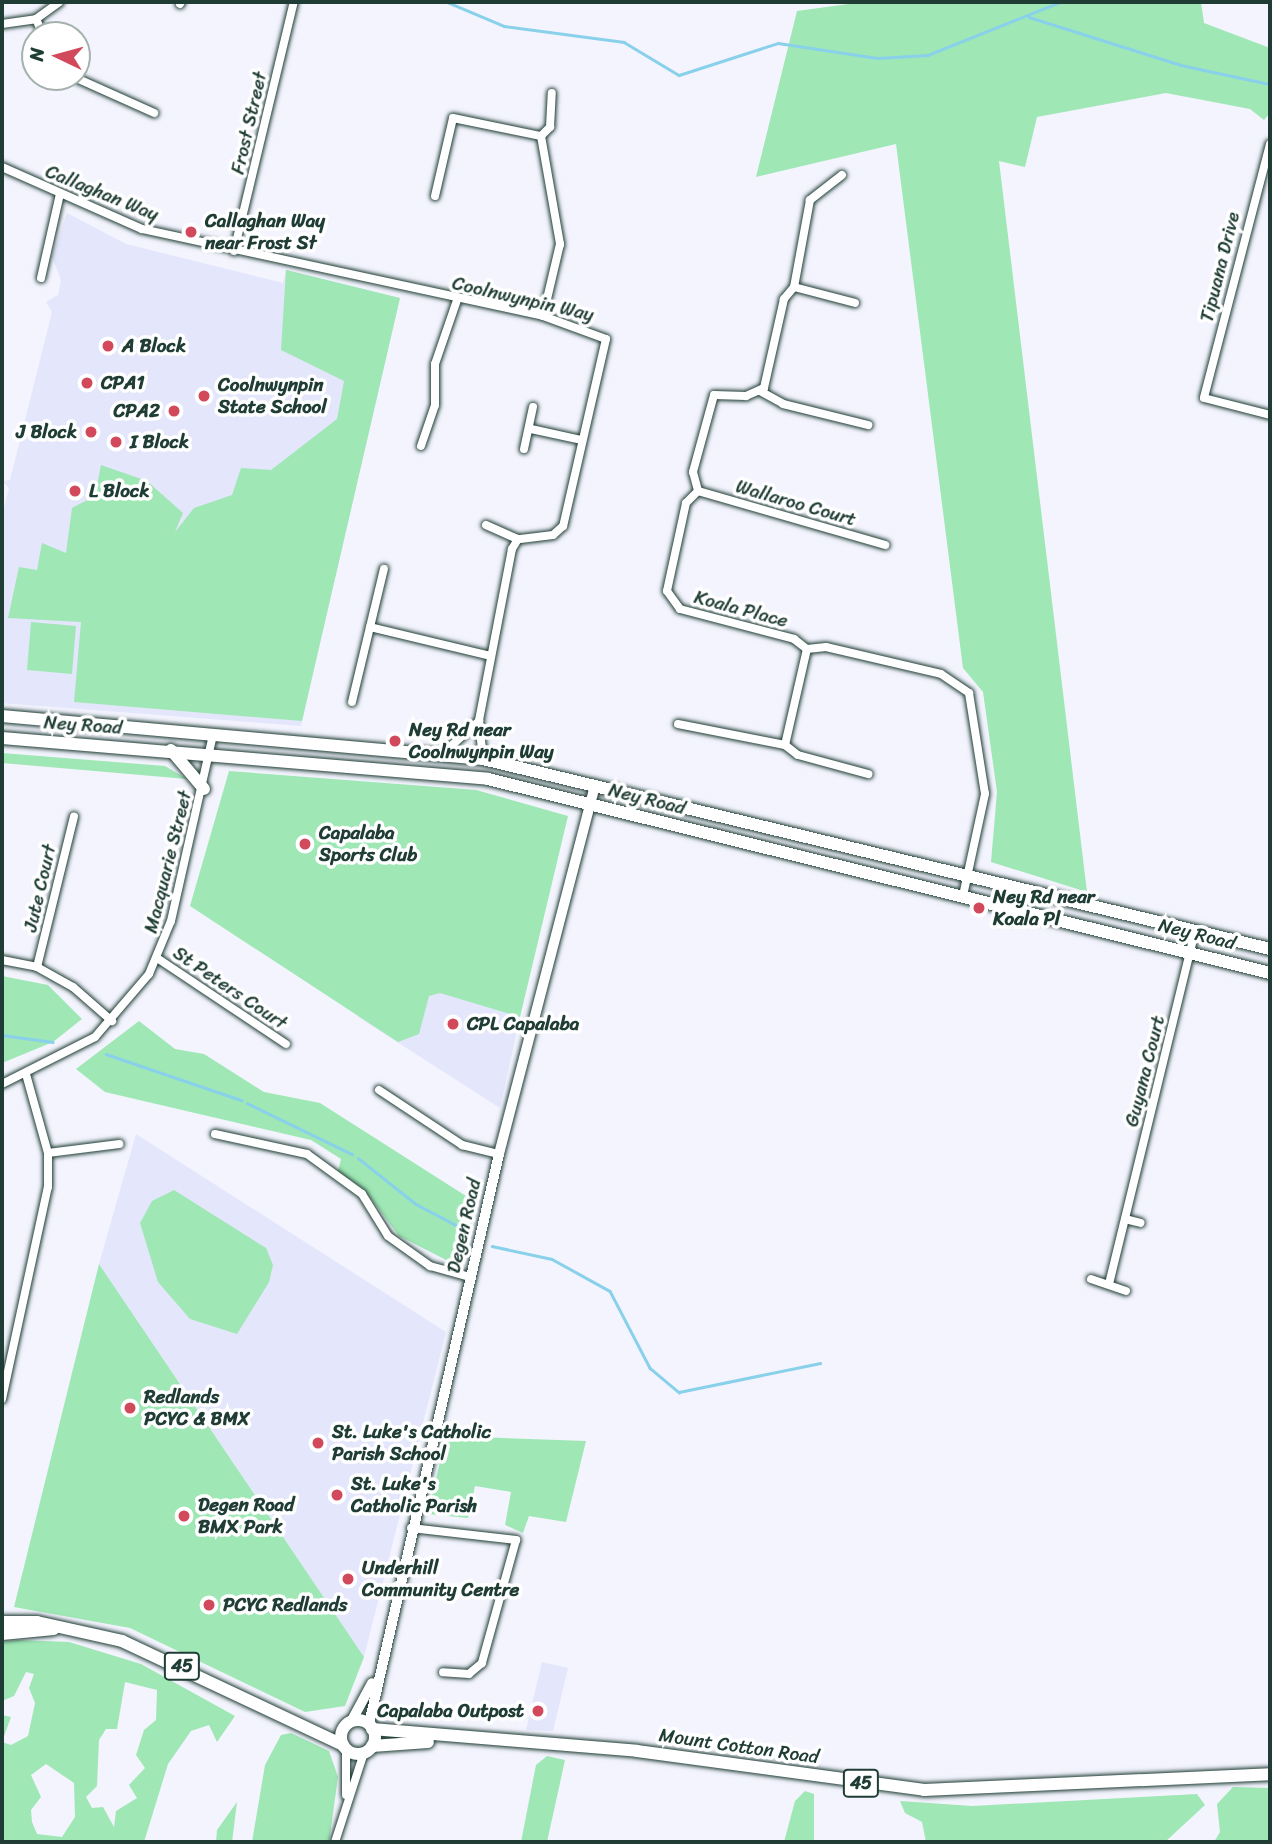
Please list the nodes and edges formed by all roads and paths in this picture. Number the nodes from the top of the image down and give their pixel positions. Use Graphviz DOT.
graph roads {
  1 [pos="59,2"];
  2 [pos="294,2"];
  3 [pos="36,19"];
  4 [pos="2,24"];
  5 [pos="91,85"];
  6 [pos="552,93"];
  7 [pos="154,113"];
  8 [pos="541,135"];
  9 [pos="1270,144"];
  10 [pos="2,167"];
  11 [pos="842,175"];
  12 [pos="60,194"];
  13 [pos="435,196"];
  14 [pos="234,251"];
  15 [pos="41,278"];
  16 [pos="794,287"];
  17 [pos="457,300"];
  18 [pos="855,303"];
  19 [pos="543,316"];
  20 [pos="760,391"];
  21 [pos="533,407"];
  22 [pos="1270,415"];
  23 [pos="868,425"];
  24 [pos="531,429"];
  25 [pos="581,440"];
  26 [pos="421,446"];
  27 [pos="524,449"];
  28 [pos="698,491"];
  29 [pos="486,526"];
  30 [pos="518,539"];
  31 [pos="885,545"];
  32 [pos="384,569"];
  33 [pos="370,627"];
  34 [pos="807,649"];
  35 [pos="491,656"];
  36 [pos="352,702"];
  37 [pos="2,716"];
  38 [pos="479,721"];
  39 [pos="678,724"];
  40 [pos="213,735"];
  41 [pos="2,738"];
  42 [pos="785,745"];
  43 [pos="171,750"];
  44 [pos="212,754"];
  45 [pos="442,754"];
  46 [pos="483,759"];
  47 [pos="868,774"];
  48 [pos="594,785"];
  49 [pos="204,789"];
  50 [pos="590,805"];
  51 [pos="74,816"];
  52 [pos="968,877"];
  53 [pos="963,896"];
  54 [pos="1195,931"];
  55 [pos="1270,949"];
  56 [pos="1191,953"];
  57 [pos="157,958"];
  58 [pos="2,960"];
  59 [pos="37,967"];
  60 [pos="1270,972"];
  61 [pos="112,1021"];
  62 [pos="286,1044"];
  63 [pos="26,1074"];
  64 [pos="2,1084"];
  65 [pos="379,1090"];
  66 [pos="215,1134"];
  67 [pos="120,1144"];
  68 [pos="48,1153"];
  69 [pos="499,1154"];
  70 [pos="1125,1219"];
  71 [pos="1141,1223"];
  72 [pos="470,1277"];
  73 [pos="1091,1279"];
  74 [pos="1109,1284"];
  75 [pos="1126,1291"];
  76 [pos="2,1399"];
  77 [pos="411,1528"];
  78 [pos="2,1622"];
  79 [pos="54,1629"];
  80 [pos="2,1634"];
  81 [pos="443,1672"];
  82 [pos="375,1677"];
  83 [pos="347,1724"];
  84 [pos="303,1725"];
  85 [pos="370,1727"];
  86 [pos="453,1740"];
  87 [pos="344,1747"];
  88 [pos="368,1749"];
  89 [pos="1270,1774"];
  90 [pos="346,1801"];
  91 [pos="335,1842"];
  1 -- 3 [label="street"];
  2 -- 14 [label="street, Frost Street"];
  3 -- 4 [label="street"];
  5 -- 7 [label="street"];
  6 -- 8 [label="street"];
  8 -- 13 [label="street"];
  8 -- 19 [label="street"];
  9 -- 22 [label="street, Tipuana Drive"];
  10 -- 12 [label="street, Callaghan Way"];
  11 -- 16 [label="street"];
  12 -- 14 [label="street, Callaghan Way"];
  12 -- 15 [label="street"];
  14 -- 17 [label="street, Coolnwynpin Way"];
  16 -- 18 [label="street"];
  16 -- 20 [label="street"];
  17 -- 19 [label="street, Coolnwynpin Way"];
  17 -- 26 [label="street"];
  19 -- 25 [label="street, Coolnwynpin Way"];
  20 -- 23 [label="street"];
  20 -- 28 [label="street, Koala Place"];
  21 -- 24 [label="street"];
  24 -- 25 [label="street"];
  24 -- 27 [label="street"];
  25 -- 30 [label="street, Coolnwynpin Way"];
  28 -- 31 [label="street, Wallaroo Court"];
  28 -- 34 [label="street, Koala Place"];
  29 -- 30 [label="street, Coolnwynpin Way"];
  30 -- 35 [label="street"];
  32 -- 33 [label="street"];
  33 -- 35 [label="street"];
  33 -- 36 [label="street"];
  34 -- 42 [label="street"];
  34 -- 52 [label="street, Koala Place"];
  35 -- 38 [label="street"];
  37 -- 40 [label="main road, Ney Road"];
  38 -- 45 [label="street"];
  38 -- 46 [label="street"];
  39 -- 42 [label="street"];
  40 -- 44 [label="street, Macquarie Street"];
  40 -- 45 [label="main road, Ney Road"];
  41 -- 43 [label="main road, Ney Road"];
  42 -- 47 [label="street"];
  43 -- 44 [label="main road, Ney Road"];
  43 -- 49 [label="main road"];
  44 -- 49 [label="street, Macquarie Street"];
  44 -- 50 [label="main road, Ney Road"];
  45 -- 46 [label="main road, Ney Road"];
  46 -- 48 [label="main road, Ney Road"];
  48 -- 50 [label="street, Degen Road"];
  48 -- 52 [label="main road, Ney Road"];
  49 -- 57 [label="street, Macquarie Street"];
  50 -- 53 [label="main road, Ney Road"];
  50 -- 69 [label="street, Degen Road"];
  51 -- 59 [label="street, Jute Court"];
  52 -- 53 [label="street, Koala Place"];
  52 -- 54 [label="main road, Ney Road"];
  53 -- 56 [label="main road, Ney Road"];
  54 -- 55 [label="main road, Ney Road"];
  54 -- 56 [label="street, Guyana Court"];
  56 -- 60 [label="main road, Ney Road"];
  56 -- 70 [label="street, Guyana Court"];
  57 -- 61 [label="street, Macquarie Street"];
  57 -- 62 [label="street, St Peters Court"];
  58 -- 59 [label="street"];
  59 -- 61 [label="street"];
  61 -- 63 [label="street, Macquarie Street"];
  63 -- 64 [label="street, Macquarie Street"];
  63 -- 68 [label="street"];
  65 -- 69 [label="street"];
  66 -- 72 [label="street"];
  67 -- 68 [label="street"];
  68 -- 76 [label="street"];
  69 -- 72 [label="street, Degen Road"];
  70 -- 71 [label="street"];
  70 -- 74 [label="street, Guyana Court"];
  72 -- 77 [label="street, Degen Road"];
  73 -- 74 [label="street"];
  74 -- 75 [label="street"];
  77 -- 81 [label="street"];
  77 -- 82 [label="street, Degen Road"];
  78 -- 79 [label="main road, 45"];
  79 -- 80 [label="main road, 45"];
  79 -- 84 [label="main road, 45"];
  82 -- 83 [label="street, Degen Road"];
  82 -- 85 [label="street, Degen Road"];
  83 -- 84 [label="main road, 45"];
  83 -- 85 [label="main road, 45"];
  83 -- 87 [label="main road"];
  84 -- 87 [label="main road, 45"];
  85 -- 86 [label="main road, Mount Cotton Road / 45"];
  85 -- 88 [label="main road"];
  86 -- 88 [label="main road, Mount Cotton Road / 45"];
  86 -- 89 [label="main road, Mount Cotton Road / 45"];
  87 -- 88 [label="main road, 45"];
  87 -- 90 [label="street"];
  88 -- 90 [label="street"];
  90 -- 91 [label="street"];
}
